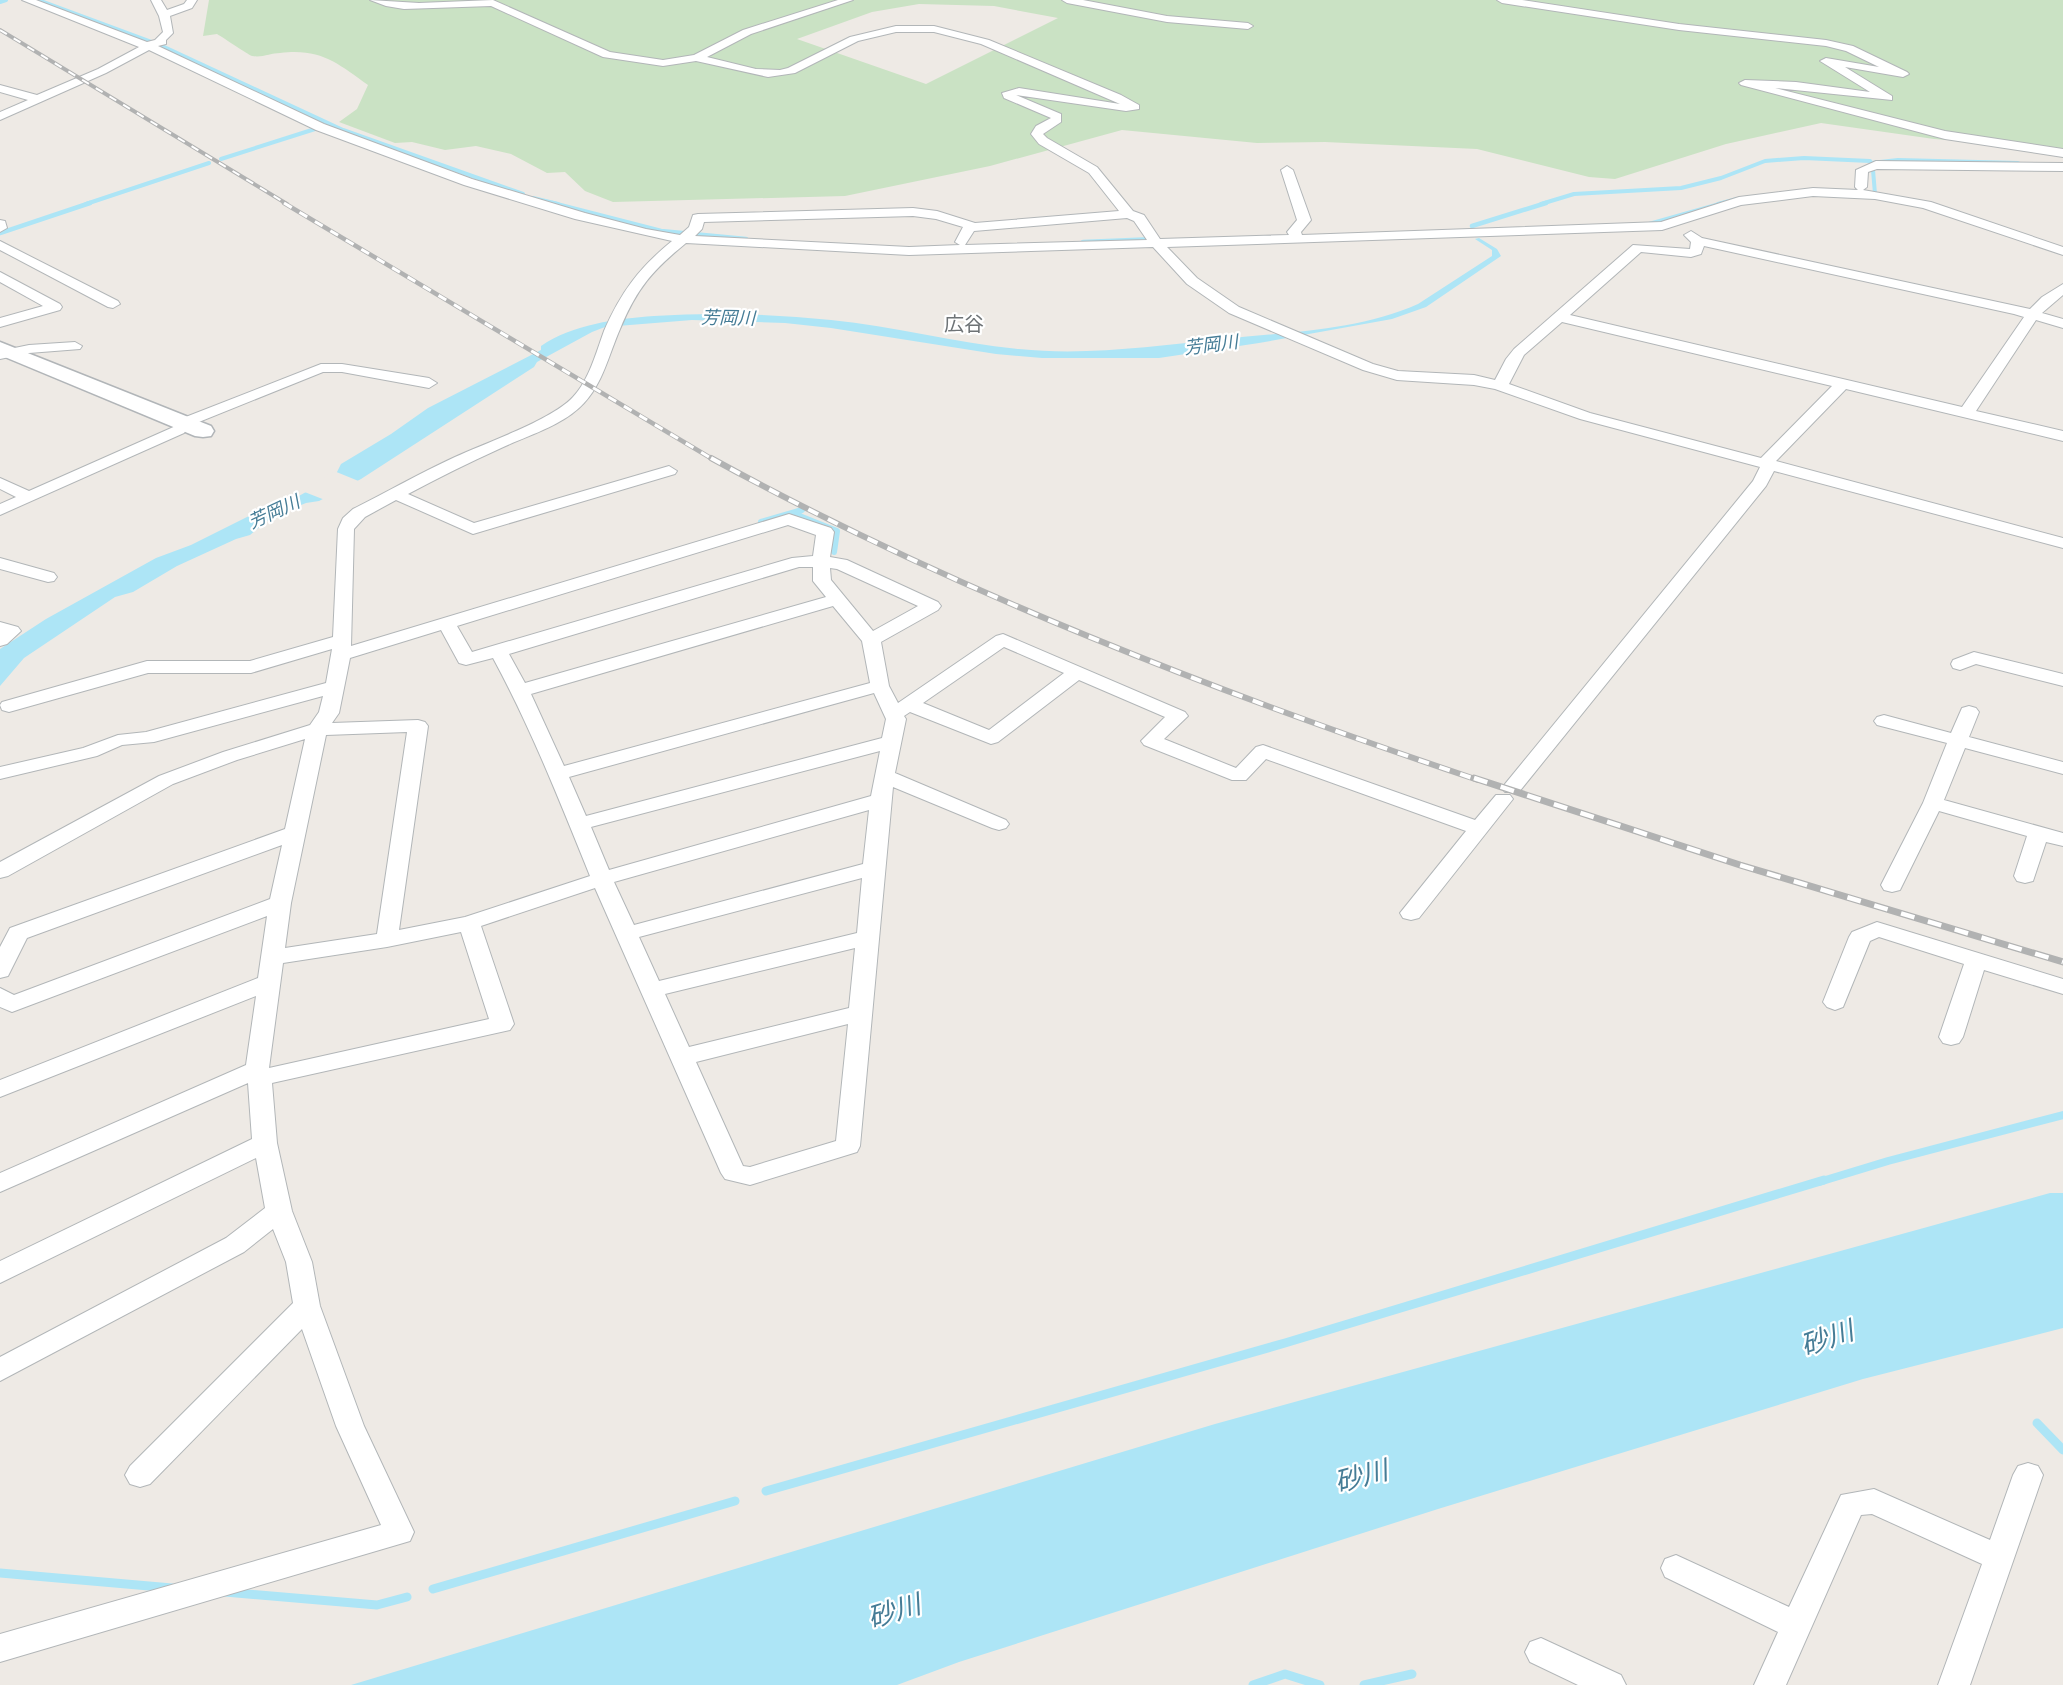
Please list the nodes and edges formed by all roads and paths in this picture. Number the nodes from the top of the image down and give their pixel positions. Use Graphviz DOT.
graph roads {
  1 [pos="27,0"];
  2 [pos="156,0"];
  3 [pos="192,0"];
  4 [pos="375,0"];
  5 [pos="848,0"];
  6 [pos="1067,0"];
  7 [pos="1502,0"];
  8 [pos="164,14"];
  9 [pos="1248,26"];
  10 [pos="153,44"];
  11 [pos="696,58"];
  12 [pos="0,88"];
  13 [pos="38,99"];
  14 [pos="0,103"];
  15 [pos="18,108"];
  16 [pos="0,116"];
  17 [pos="2063,153"];
  18 [pos="2063,167"];
  19 [pos="1287,170"];
  20 [pos="1870,188"];
  21 [pos="549,198"];
  22 [pos="1128,214"];
  23 [pos="1631,225"];
  24 [pos="1662,226"];
  25 [pos="970,227"];
  26 [pos="688,235"];
  27 [pos="1295,236"];
  28 [pos="1155,240"];
  29 [pos="1698,241"];
  30 [pos="2063,241"];
  31 [pos="962,242"];
  32 [pos="0,245"];
  33 [pos="2063,251"];
  34 [pos="0,276"];
  35 [pos="2063,288"];
  36 [pos="22,289"];
  37 [pos="0,296"];
  38 [pos="113,303"];
  39 [pos="2033,314"];
  40 [pos="1561,317"];
  41 [pos="0,323"];
  42 [pos="2063,324"];
  43 [pos="75,346"];
  44 [pos="4,352"];
  45 [pos="429,383"];
  46 [pos="1843,383"];
  47 [pos="1500,386"];
  48 [pos="1967,412"];
  49 [pos="188,428"];
  50 [pos="2063,436"];
  51 [pos="1769,466"];
  52 [pos="669,471"];
  53 [pos="0,483"];
  54 [pos="395,494"];
  55 [pos="27,496"];
  56 [pos="0,510"];
  57 [pos="2063,543"];
  58 [pos="821,561"];
  59 [pos="0,563"];
  60 [pos="48,577"];
  61 [pos="837,599"];
  62 [pos="446,622"];
  63 [pos="0,627"];
  64 [pos="0,640"];
  65 [pos="871,640"];
  66 [pos="341,647"];
  67 [pos="498,651"];
  68 [pos="1960,664"];
  69 [pos="1077,672"];
  70 [pos="2063,680"];
  71 [pos="880,686"];
  72 [pos="334,687"];
  73 [pos="520,691"];
  74 [pos="9,706"];
  75 [pos="901,709"];
  76 [pos="1969,712"];
  77 [pos="1884,721"];
  78 [pos="317,729"];
  79 [pos="1958,740"];
  80 [pos="891,742"];
  81 [pos="2063,768"];
  82 [pos="0,773"];
  83 [pos="558,774"];
  84 [pos="885,776"];
  85 [pos="880,800"];
  86 [pos="1933,803"];
  87 [pos="579,824"];
  88 [pos="999,824"];
  89 [pos="1479,828"];
  90 [pos="295,833"];
  91 [pos="2038,833"];
  92 [pos="2063,840"];
  93 [pos="874,868"];
  94 [pos="0,871"];
  95 [pos="2025,876"];
  96 [pos="602,879"];
  97 [pos="1892,885"];
  98 [pos="280,903"];
  99 [pos="1411,914"];
  100 [pos="469,923"];
  101 [pos="626,934"];
  102 [pos="867,938"];
  103 [pos="387,940"];
  104 [pos="274,957"];
  105 [pos="1976,960"];
  106 [pos="0,971"];
  107 [pos="271,981"];
  108 [pos="2063,987"];
  109 [pos="652,990"];
  110 [pos="0,996"];
  111 [pos="1835,1002"];
  112 [pos="860,1013"];
  113 [pos="1952,1037"];
  114 [pos="682,1057"];
  115 [pos="259,1074"];
  116 [pos="0,1089"];
  117 [pos="265,1143"];
  118 [pos="0,1183"];
  119 [pos="279,1211"];
  120 [pos="0,1274"];
  121 [pos="306,1306"];
  122 [pos="0,1370"];
  123 [pos="140,1475"];
  124 [pos="2028,1475"];
  125 [pos="1998,1557"];
  126 [pos="1676,1568"];
  127 [pos="1797,1626"];
  128 [pos="0,1648"];
  129 [pos="1542,1652"];
  130 [pos="1610,1685"];
  131 [pos="1770,1685"];
  132 [pos="1954,1685"];
  1 -- 10 [label="street"];
  2 -- 8 [label="street"];
  3 -- 8 [label="street"];
  4 -- 11 [label="street"];
  5 -- 11 [label="street"];
  6 -- 9 [label="street"];
  7 -- 17 [label="street"];
  8 -- 10 [label="street"];
  10 -- 13 [label="street"];
  10 -- 26 [label="street"];
  11 -- 22 [label="street"];
  12 -- 13 [label="street"];
  13 -- 15 [label="street"];
  14 -- 15 [label="street"];
  15 -- 16 [label="street"];
  18 -- 20 [label="street"];
  19 -- 27 [label="street"];
  20 -- 23 [label="street"];
  20 -- 30 [label="street"];
  21 -- 26 [label="street"];
  22 -- 25 [label="street"];
  22 -- 28 [label="street"];
  23 -- 24 [label="street"];
  23 -- 27 [label="street"];
  24 -- 29 [label="street"];
  24 -- 33 [label="street"];
  25 -- 26 [label="street"];
  25 -- 31 [label="street"];
  26 -- 28 [label="street"];
  26 -- 31 [label="street"];
  26 -- 54 [label="street"];
  27 -- 28 [label="street"];
  28 -- 31 [label="street"];
  28 -- 47 [label="street"];
  29 -- 39 [label="street"];
  29 -- 40 [label="street"];
  32 -- 38 [label="street"];
  34 -- 36 [label="street"];
  35 -- 39 [label="street"];
  36 -- 37 [label="street"];
  36 -- 41 [label="street"];
  39 -- 42 [label="street"];
  39 -- 48 [label="street"];
  40 -- 46 [label="street"];
  40 -- 47 [label="street"];
  43 -- 44 [label="street"];
  44 -- 49 [label="street"];
  45 -- 49 [label="street"];
  46 -- 48 [label="street"];
  46 -- 51 [label="street"];
  47 -- 51 [label="street"];
  48 -- 50 [label="street"];
  49 -- 55 [label="street"];
  51 -- 57 [label="street"];
  51 -- 89 [label="street"];
  52 -- 54 [label="street"];
  53 -- 55 [label="street"];
  54 -- 66 [label="street"];
  55 -- 56 [label="street"];
  58 -- 61 [label="street"];
  58 -- 62 [label="street"];
  58 -- 65 [label="street"];
  58 -- 67 [label="street"];
  59 -- 60 [label="street"];
  61 -- 65 [label="street"];
  61 -- 73 [label="street"];
  62 -- 66 [label="street"];
  62 -- 67 [label="street"];
  63 -- 64 [label="street"];
  65 -- 71 [label="street"];
  66 -- 72 [label="street"];
  66 -- 74 [label="street"];
  67 -- 73 [label="street"];
  68 -- 70 [label="street"];
  69 -- 75 [label="street"];
  69 -- 75 [label="street"];
  69 -- 89 [label="street"];
  71 -- 75 [label="street"];
  71 -- 83 [label="street"];
  72 -- 78 [label="street"];
  72 -- 82 [label="street"];
  73 -- 83 [label="street"];
  75 -- 80 [label="street"];
  76 -- 79 [label="street"];
  77 -- 79 [label="street"];
  78 -- 90 [label="street"];
  78 -- 94 [label="street"];
  78 -- 103 [label="street"];
  79 -- 81 [label="street"];
  79 -- 86 [label="street"];
  80 -- 84 [label="street"];
  80 -- 87 [label="street"];
  83 -- 87 [label="street"];
  84 -- 85 [label="street"];
  84 -- 88 [label="street"];
  85 -- 93 [label="street"];
  85 -- 96 [label="street"];
  86 -- 91 [label="street"];
  86 -- 97 [label="street"];
  87 -- 96 [label="street"];
  89 -- 99 [label="street"];
  90 -- 98 [label="street"];
  90 -- 106 [label="street"];
  91 -- 92 [label="street"];
  91 -- 95 [label="street"];
  93 -- 101 [label="street"];
  93 -- 102 [label="street"];
  96 -- 100 [label="street"];
  96 -- 101 [label="street"];
  98 -- 104 [label="street"];
  98 -- 110 [label="street"];
  100 -- 103 [label="street"];
  100 -- 115 [label="street"];
  101 -- 109 [label="street"];
  102 -- 109 [label="street"];
  102 -- 112 [label="street"];
  103 -- 104 [label="street"];
  104 -- 107 [label="street"];
  105 -- 108 [label="street"];
  105 -- 111 [label="street"];
  105 -- 113 [label="street"];
  107 -- 115 [label="street"];
  107 -- 116 [label="street"];
  109 -- 114 [label="street"];
  112 -- 114 [label="street"];
  112 -- 114 [label="street"];
  115 -- 117 [label="street"];
  115 -- 118 [label="street"];
  117 -- 119 [label="street"];
  117 -- 120 [label="street"];
  119 -- 121 [label="street"];
  119 -- 122 [label="street"];
  121 -- 123 [label="street"];
  121 -- 128 [label="street"];
  124 -- 125 [label="street"];
  125 -- 127 [label="street"];
  125 -- 132 [label="street"];
  126 -- 127 [label="street"];
  127 -- 131 [label="street"];
  129 -- 130 [label="street"];
}
